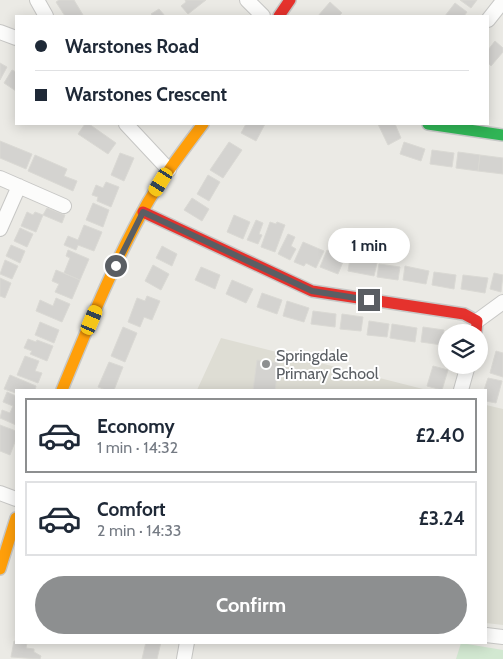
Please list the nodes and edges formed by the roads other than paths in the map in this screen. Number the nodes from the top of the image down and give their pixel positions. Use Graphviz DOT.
graph roads {
  1 [pos="248,0"];
  2 [pos="290,0"];
  3 [pos="503,1"];
  4 [pos="262,15"];
  5 [pos="280,15"];
  6 [pos="489,19"];
  7 [pos="0,32"];
  8 [pos="15,38"];
  9 [pos="127,125"];
  10 [pos="202,125"];
  11 [pos="435,125"];
  12 [pos="503,135"];
  13 [pos="169,170"];
  14 [pos="0,178"];
  15 [pos="19,186"];
  16 [pos="64,206"];
  17 [pos="143,212"];
  18 [pos="0,229"];
  19 [pos="503,302"];
  20 [pos="474,324"];
  21 [pos="478,324"];
  22 [pos="465,374"];
  23 [pos="62,389"];
  24 [pos="461,389"];
  25 [pos="0,494"];
  26 [pos="15,499"];
  27 [pos="15,523"];
  28 [pos="6,564"];
  29 [pos="487,634"];
  30 [pos="503,637"];
  31 [pos="187,644"];
  32 [pos="184,659"];
  1 -- 4 [label="street"];
  2 -- 5 [label="street"];
  3 -- 6 [label="street"];
  7 -- 8 [label="street"];
  9 -- 13 [label="street"];
  10 -- 13 [label="street"];
  11 -- 12 [label="street"];
  13 -- 17 [label="street"];
  14 -- 15 [label="street"];
  15 -- 16 [label="street"];
  15 -- 18 [label="street"];
  17 -- 20 [label="street"];
  17 -- 23 [label="street"];
  19 -- 21 [label="street"];
  22 -- 24 [label="street"];
  25 -- 26 [label="street"];
  27 -- 28 [label="street"];
  29 -- 30 [label="street"];
  31 -- 32 [label="street"];
}
